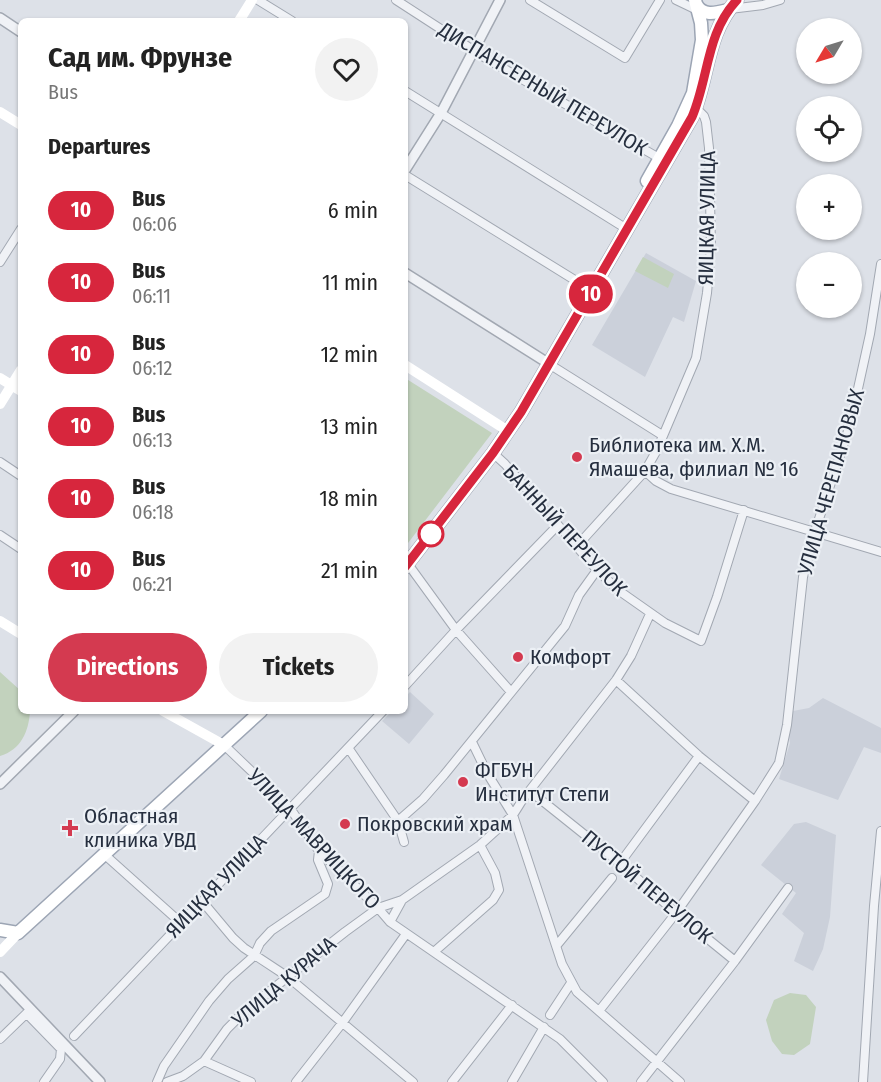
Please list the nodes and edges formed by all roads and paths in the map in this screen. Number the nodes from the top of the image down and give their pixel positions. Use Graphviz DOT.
graph roads {
  1 [pos="252,0"];
  2 [pos="258,0"];
  3 [pos="396,0"];
  4 [pos="500,0"];
  5 [pos="530,0"];
  6 [pos="660,0"];
  7 [pos="676,0"];
  8 [pos="780,0"];
  9 [pos="713,7"];
  10 [pos="0,18"];
  11 [pos="241,18"];
  12 [pos="287,18"];
  13 [pos="18,30"];
  14 [pos="474,49"];
  15 [pos="408,93"];
  16 [pos="696,108"];
  17 [pos="0,112"];
  18 [pos="441,113"];
  19 [pos="18,123"];
  20 [pos="659,158"];
  21 [pos="408,165"];
  22 [pos="408,178"];
  23 [pos="622,225"];
  24 [pos="18,234"];
  25 [pos="0,262"];
  26 [pos="881,264"];
  27 [pos="408,275"];
  28 [pos="586,287"];
  29 [pos="546,362"];
  30 [pos="408,367"];
  31 [pos="0,378"];
  32 [pos="16,388"];
  33 [pos="0,404"];
  34 [pos="508,430"];
  35 [pos="662,435"];
  36 [pos="493,453"];
  37 [pos="0,462"];
  38 [pos="645,471"];
  39 [pos="18,474"];
  40 [pos="744,510"];
  41 [pos="558,525"];
  42 [pos="815,531"];
  43 [pos="0,535"];
  44 [pos="577,546"];
  45 [pos="18,547"];
  46 [pos="881,552"];
  47 [pos="408,562"];
  48 [pos="408,568"];
  49 [pos="597,570"];
  50 [pos="650,614"];
  51 [pos="0,621"];
  52 [pos="456,630"];
  53 [pos="18,632"];
  54 [pos="616,680"];
  55 [pos="408,683"];
  56 [pos="512,692"];
  57 [pos="72,714"];
  58 [pos="168,714"];
  59 [pos="258,714"];
  60 [pos="379,714"];
  61 [pos="472,742"];
  62 [pos="224,745"];
  63 [pos="349,749"];
  64 [pos="699,756"];
  65 [pos="0,784"];
  66 [pos="530,791"];
  67 [pos="755,801"];
  68 [pos="290,808"];
  69 [pos="513,816"];
  70 [pos="398,821"];
  71 [pos="881,831"];
  72 [pos="404,842"];
  73 [pos="480,844"];
  74 [pos="319,851"];
  75 [pos="105,855"];
  76 [pos="620,862"];
  77 [pos="612,878"];
  78 [pos="788,888"];
  79 [pos="402,900"];
  80 [pos="202,901"];
  81 [pos="378,908"];
  82 [pos="676,913"];
  83 [pos="390,922"];
  84 [pos="181,923"];
  85 [pos="0,930"];
  86 [pos="18,933"];
  87 [pos="406,934"];
  88 [pos="557,945"];
  89 [pos="435,951"];
  90 [pos="0,952"];
  91 [pos="254,956"];
  92 [pos="735,961"];
  93 [pos="0,977"];
  94 [pos="288,977"];
  95 [pos="572,983"];
  96 [pos="513,1005"];
  97 [pos="598,1011"];
  98 [pos="29,1012"];
  99 [pos="550,1015"];
  100 [pos="343,1022"];
  101 [pos="544,1028"];
  102 [pos="74,1036"];
  103 [pos="0,1039"];
  104 [pos="204,1061"];
  105 [pos="657,1062"];
  106 [pos="44,1082"];
  107 [pos="100,1082"];
  108 [pos="157,1082"];
  109 [pos="167,1082"];
  110 [pos="250,1082"];
  111 [pos="296,1082"];
  112 [pos="413,1082"];
  113 [pos="452,1082"];
  114 [pos="512,1082"];
  115 [pos="603,1082"];
  116 [pos="641,1082"];
  117 [pos="680,1082"];
  118 [pos="863,1082"];
  1 -- 11 [label="main road"];
  2 -- 12 [label="street"];
  3 -- 14 [label="street, ДИСПАНСЕРНЫЙ ПЕРЕУЛОК"];
  4 -- 14 [label="street"];
  5 -- 6 [label="street"];
  7 -- 9 [label="street"];
  8 -- 9 [label="street"];
  9 -- 16 [label="main road"];
  9 -- 20 [label="main road"];
  10 -- 13 [label="street"];
  14 -- 18 [label="street"];
  14 -- 20 [label="street, ДИСПАНСЕРНЫЙ ПЕРЕУЛОК"];
  15 -- 18 [label="street"];
  16 -- 29 [label="main road"];
  16 -- 35 [label="street, ЯИЦКАЯ УЛИЦА"];
  17 -- 19 [label="main road"];
  18 -- 21 [label="street"];
  18 -- 23 [label="street"];
  20 -- 23 [label="main road"];
  22 -- 28 [label="street"];
  23 -- 28 [label="main road"];
  24 -- 25 [label="street"];
  26 -- 42 [label="street, УЛИЦА ЧЕРЕПАНОВЫХ"];
  27 -- 29 [label="street"];
  28 -- 29 [label="main road"];
  29 -- 34 [label="main road"];
  29 -- 35 [label="street"];
  30 -- 34 [label="main road"];
  31 -- 32 [label="main road"];
  32 -- 33 [label="main road"];
  34 -- 36 [label="main road"];
  35 -- 38 [label="street, ЯИЦКАЯ УЛИЦА"];
  36 -- 41 [label="street, БАННЫЙ ПЕРЕУЛОК"];
  36 -- 47 [label="main road"];
  37 -- 39 [label="street"];
  38 -- 40 [label="street"];
  38 -- 44 [label="street, ЯИЦКАЯ УЛИЦА"];
  40 -- 42 [label="street"];
  40 -- 50 [label="street, БАННЫЙ ПЕРЕУЛОК"];
  41 -- 44 [label="street, БАННЫЙ ПЕРЕУЛОК"];
  41 -- 52 [label="street"];
  42 -- 46 [label="street"];
  42 -- 67 [label="street, УЛИЦА ЧЕРЕПАНОВЫХ"];
  43 -- 45 [label="street"];
  44 -- 49 [label="street, БАННЫЙ ПЕРЕУЛОК"];
  48 -- 52 [label="street"];
  49 -- 50 [label="street, БАННЫЙ ПЕРЕУЛОК"];
  49 -- 56 [label="street"];
  50 -- 54 [label="street"];
  51 -- 53 [label="main road"];
  52 -- 55 [label="street"];
  52 -- 56 [label="street"];
  54 -- 64 [label="street"];
  54 -- 66 [label="street"];
  56 -- 61 [label="street"];
  57 -- 65 [label="street"];
  58 -- 62 [label="main road, УЛИЦА МАВРИЦКОГО"];
  59 -- 62 [label="main road"];
  60 -- 63 [label="street, ЯИЦКАЯ УЛИЦА"];
  61 -- 69 [label="street"];
  61 -- 70 [label="street"];
  62 -- 68 [label="street, УЛИЦА МАВРИЦКОГО"];
  62 -- 75 [label="main road"];
  63 -- 68 [label="street, ЯИЦКАЯ УЛИЦА"];
  63 -- 70 [label="street"];
  64 -- 67 [label="street"];
  64 -- 76 [label="street"];
  66 -- 69 [label="street"];
  66 -- 76 [label="street, ПУСТОЙ ПЕРЕУЛОК"];
  67 -- 82 [label="street, УЛИЦА ЧЕРЕПАНОВЫХ"];
  68 -- 74 [label="street, УЛИЦА МАВРИЦКОГО"];
  68 -- 80 [label="street, ЯИЦКАЯ УЛИЦА"];
  69 -- 73 [label="street"];
  69 -- 88 [label="street"];
  70 -- 72 [label="street"];
  71 -- 118 [label="street"];
  73 -- 79 [label="street"];
  73 -- 89 [label="street"];
  74 -- 81 [label="street, УЛИЦА МАВРИЦКОГО"];
  74 -- 91 [label="street"];
  75 -- 84 [label="street"];
  75 -- 86 [label="main road"];
  76 -- 82 [label="street, ПУСТОЙ ПЕРЕУЛОК"];
  77 -- 88 [label="street"];
  78 -- 92 [label="street"];
  79 -- 81 [label="street, УЛИЦА КУРАЧА"];
  79 -- 83 [label="street"];
  80 -- 84 [label="street, ЯИЦКАЯ УЛИЦА"];
  80 -- 91 [label="street"];
  81 -- 83 [label="street, УЛИЦА МАВРИЦКОГО"];
  81 -- 94 [label="street, УЛИЦА КУРАЧА"];
  82 -- 92 [label="street, ПУСТОЙ ПЕРЕУЛОК"];
  82 -- 97 [label="street, УЛИЦА ЧЕРЕПАНОВЫХ"];
  83 -- 87 [label="street, УЛИЦА МАВРИЦКОГО"];
  84 -- 102 [label="street, ЯИЦКАЯ УЛИЦА"];
  85 -- 86 [label="main road"];
  86 -- 90 [label="main road"];
  87 -- 89 [label="street, УЛИЦА МАВРИЦКОГО"];
  87 -- 100 [label="street"];
  88 -- 95 [label="street"];
  89 -- 96 [label="street, УЛИЦА МАВРИЦКОГО"];
  91 -- 94 [label="street"];
  91 -- 108 [label="street"];
  92 -- 105 [label="street"];
  93 -- 98 [label="street"];
  94 -- 100 [label="street"];
  94 -- 104 [label="street, УЛИЦА КУРАЧА"];
  95 -- 97 [label="street"];
  95 -- 99 [label="street"];
  96 -- 101 [label="street, УЛИЦА МАВРИЦКОГО"];
  96 -- 113 [label="street"];
  97 -- 105 [label="street"];
  98 -- 103 [label="street"];
  98 -- 106 [label="street"];
  98 -- 107 [label="street"];
  100 -- 111 [label="street"];
  100 -- 112 [label="street"];
  101 -- 114 [label="street"];
  101 -- 115 [label="street, УЛИЦА МАВРИЦКОГО"];
  104 -- 109 [label="street, УЛИЦА КУРАЧА"];
  104 -- 110 [label="street"];
  105 -- 116 [label="street"];
  105 -- 117 [label="street"];
}
